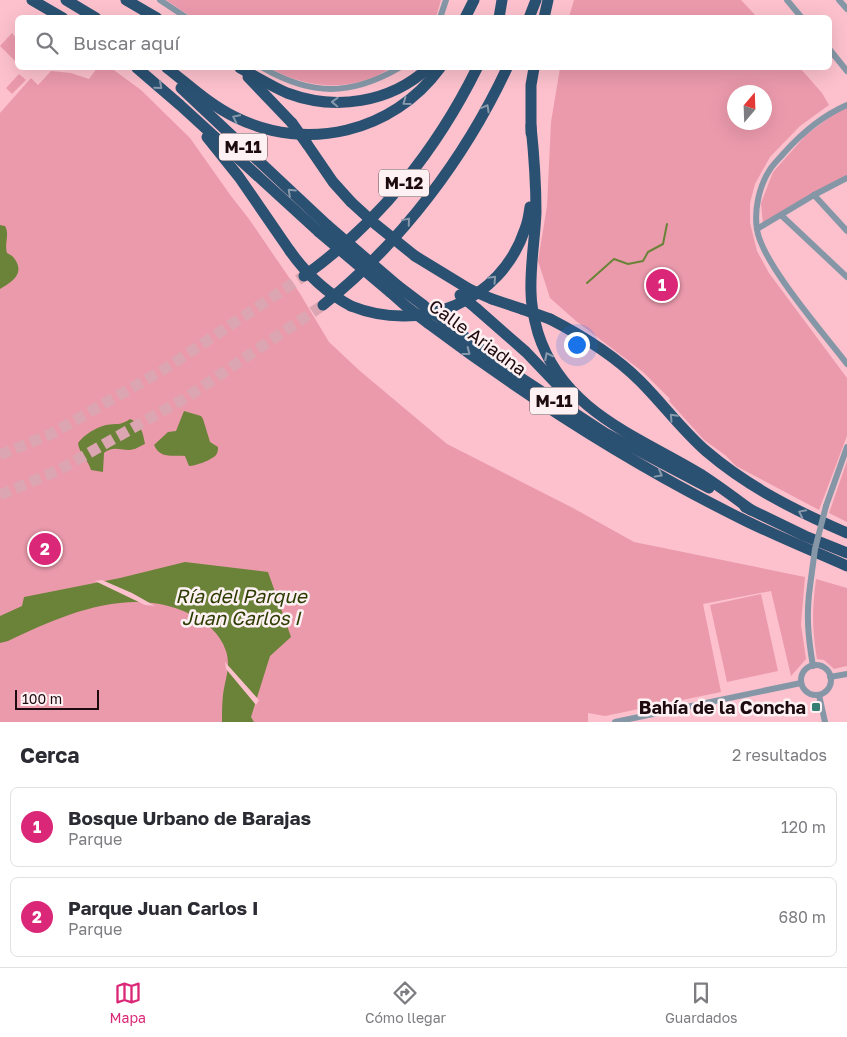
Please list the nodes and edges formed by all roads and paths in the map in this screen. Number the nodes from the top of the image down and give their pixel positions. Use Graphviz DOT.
graph roads {
  1 [pos="32,0"];
  2 [pos="66,0"];
  3 [pos="126,0"];
  4 [pos="160,0"];
  5 [pos="446,0"];
  6 [pos="474,0"];
  7 [pos="502,0"];
  8 [pos="536,0"];
  9 [pos="548,0"];
  10 [pos="787,0"];
  11 [pos="839,0"];
  12 [pos="847,9"];
  13 [pos="58,15"];
  14 [pos="91,15"];
  15 [pos="152,15"];
  16 [pos="182,15"];
  17 [pos="441,15"];
  18 [pos="466,15"];
  19 [pos="499,15"];
  20 [pos="530,15"];
  21 [pos="545,15"];
  22 [pos="800,15"];
  23 [pos="832,52"];
  24 [pos="139,70"];
  25 [pos="162,70"];
  26 [pos="169,70"];
  27 [pos="240,70"];
  28 [pos="242,70"];
  29 [pos="267,70"];
  30 [pos="395,70"];
  31 [pos="425,70"];
  32 [pos="438,70"];
  33 [pos="476,70"];
  34 [pos="506,70"];
  35 [pos="534,70"];
  36 [pos="847,71"];
  37 [pos="180,105"];
  38 [pos="847,105"];
  39 [pos="531,126"];
  40 [pos="847,178"];
  41 [pos="814,195"];
  42 [pos="781,215"];
  43 [pos="324,229"];
  44 [pos="757,229"];
  45 [pos="847,231"];
  46 [pos="304,276"];
  47 [pos="847,277"];
  48 [pos="394,289"];
  49 [pos="464,292"];
  50 [pos="323,305"];
  51 [pos="847,364"];
  52 [pos="847,447"];
  53 [pos="674,469"];
  54 [pos="751,510"];
  55 [pos="847,533"];
  56 [pos="847,553"];
  57 [pos="847,566"];
  58 [pos="813,666"];
  59 [pos="847,674"];
  60 [pos="830,677"];
  61 [pos="801,683"];
  62 [pos="819,695"];
  63 [pos="615,722"];
  64 [pos="825,722"];
  1 -- 13 [label="highway"];
  2 -- 14 [label="highway"];
  3 -- 15 [label="highway"];
  4 -- 16 [label="street"];
  5 -- 17 [label="street"];
  6 -- 18 [label="highway"];
  7 -- 19 [label="highway"];
  8 -- 20 [label="highway"];
  9 -- 21 [label="highway"];
  10 -- 22 [label="street"];
  11 -- 12 [label="street"];
  23 -- 36 [label="street"];
  24 -- 37 [label="highway, Calle Ariadna / M-11, one-way"];
  43 -- 25 [label="highway, Calle Ariadna / M-11, one-way"];
  32 -- 26 [label="highway, one-way"];
  27 -- 49 [label="highway, bridge"];
  31 -- 28 [label="highway, one-way"];
  29 -- 30 [label="street"];
  33 -- 46 [label="highway, M-12"];
  50 -- 34 [label="highway, M-12, one-way"];
  35 -- 39 [label="highway"];
  37 -- 39 [label="highway, one-way, bridge"];
  37 -- 43 [label="highway, Calle Ariadna / M-11"];
  38 -- 44 [label="street"];
  54 -- 39 [label="highway, one-way"];
  40 -- 41 [label="street"];
  41 -- 42 [label="street"];
  41 -- 45 [label="street"];
  42 -- 44 [label="street"];
  42 -- 47 [label="street"];
  43 -- 48 [label="highway, Calle Ariadna / M-11, bridge"];
  44 -- 51 [label="street"];
  48 -- 53 [label="highway, Calle Ariadna / M-11, bridge"];
  48 -- 57 [label="highway, Calle Ariadna / M-11, one-way, bridge"];
  49 -- 53 [label="highway, bridge"];
  55 -- 49 [label="highway, one-way, bridge"];
  52 -- 58 [label="street, bridge"];
  53 -- 54 [label="highway, Calle Ariadna / M-11"];
  54 -- 56 [label="highway, Calle Ariadna / M-11"];
  58 -- 60 [label="street"];
  58 -- 61 [label="street"];
  59 -- 60 [label="street"];
  60 -- 62 [label="street"];
  61 -- 62 [label="street"];
  61 -- 63 [label="street"];
  62 -- 64 [label="street"];
}
